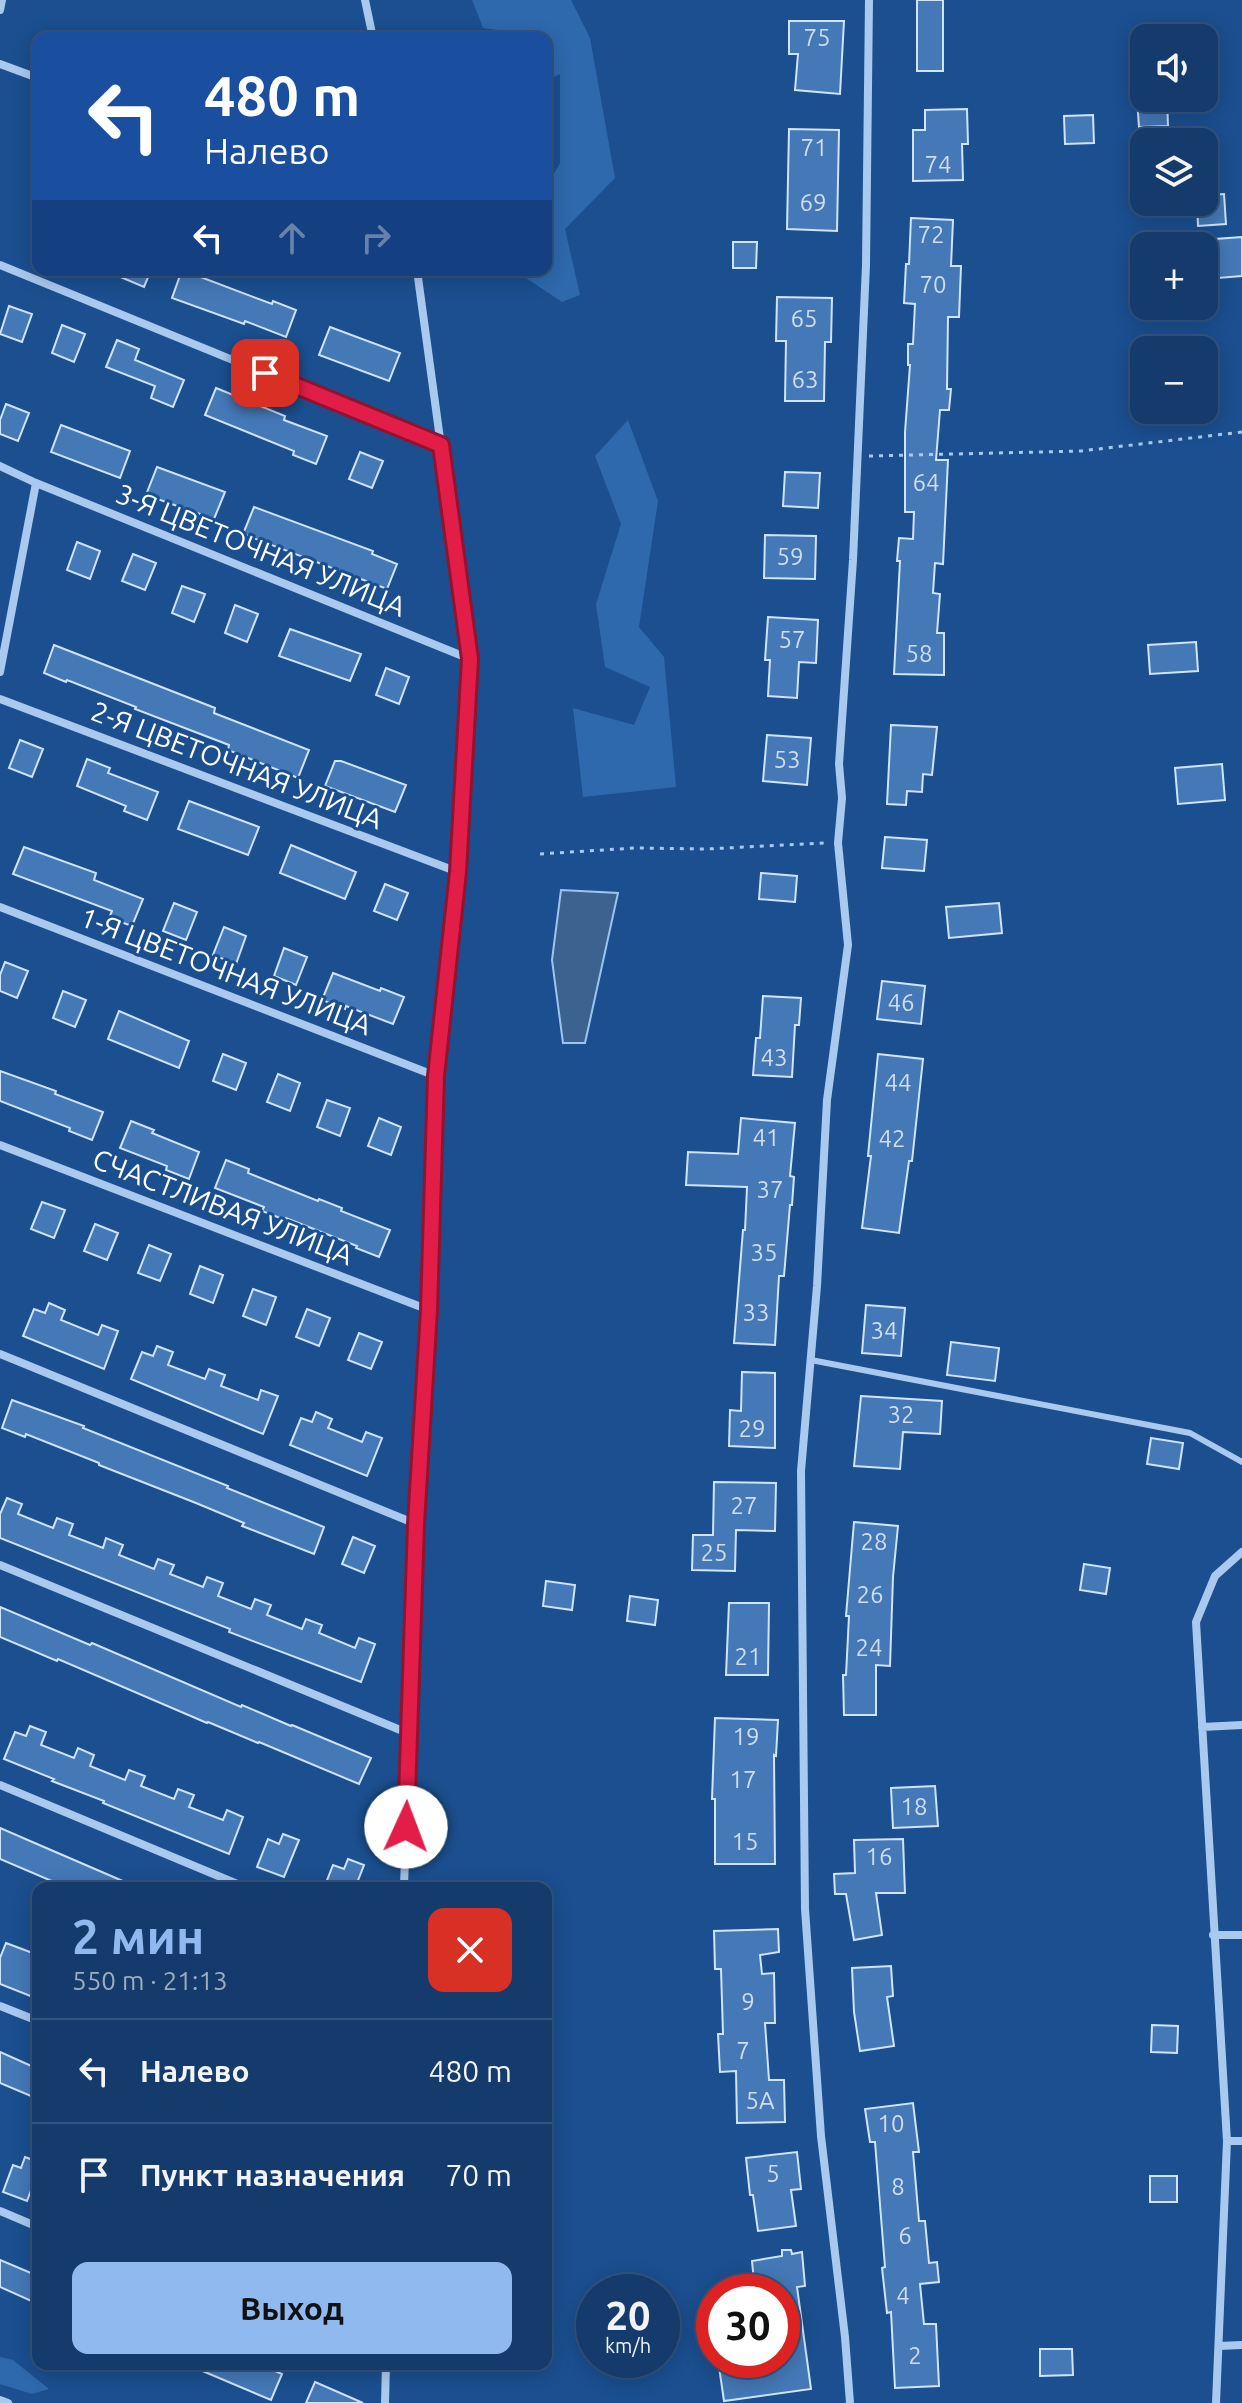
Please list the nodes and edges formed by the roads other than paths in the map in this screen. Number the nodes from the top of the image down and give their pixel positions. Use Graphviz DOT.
graph roads {
  1 [pos="2,0"];
  2 [pos="365,0"];
  3 [pos="869,0"];
  4 [pos="0,10"];
  5 [pos="372,32"];
  6 [pos="0,64"];
  7 [pos="32,76"];
  8 [pos="0,265"];
  9 [pos="418,276"];
  10 [pos="441,445"];
  11 [pos="0,466"];
  12 [pos="36,483"];
  13 [pos="470,659"];
  14 [pos="0,672"];
  15 [pos="0,699"];
  16 [pos="458,872"];
  17 [pos="0,907"];
  18 [pos="436,1076"];
  19 [pos="0,1145"];
  20 [pos="429,1310"];
  21 [pos="0,1354"];
  22 [pos="811,1360"];
  23 [pos="1242,1462"];
  24 [pos="416,1524"];
  25 [pos="1242,1552"];
  26 [pos="0,1565"];
  27 [pos="1242,1725"];
  28 [pos="1202,1727"];
  29 [pos="410,1734"];
  30 [pos="0,1785"];
  31 [pos="233,1882"];
  32 [pos="404,1882"];
  33 [pos="1213,1935"];
  34 [pos="1242,1935"];
  35 [pos="0,2006"];
  36 [pos="32,2019"];
  37 [pos="1227,2141"];
  38 [pos="1242,2141"];
  39 [pos="0,2211"];
  40 [pos="32,2224"];
  41 [pos="1242,2345"];
  42 [pos="1219,2346"];
  43 [pos="383,2370"];
  44 [pos="0,2400"];
  45 [pos="8,2403"];
  46 [pos="385,2403"];
  47 [pos="850,2403"];
  48 [pos="1216,2403"];
  1 -- 4 [label="street"];
  2 -- 5 [label="street"];
  3 -- 22 [label="street"];
  6 -- 7 [label="street"];
  8 -- 10 [label="street"];
  9 -- 10 [label="street"];
  10 -- 13 [label="street"];
  11 -- 12 [label="street, 3-Я ЦВЕТОЧНАЯ УЛИЦА"];
  12 -- 13 [label="street, 3-Я ЦВЕТОЧНАЯ УЛИЦА"];
  12 -- 14 [label="street"];
  13 -- 16 [label="street"];
  15 -- 16 [label="street, 2-Я ЦВЕТОЧНАЯ УЛИЦА"];
  16 -- 18 [label="street"];
  17 -- 18 [label="street, 1-Я ЦВЕТОЧНАЯ УЛИЦА"];
  18 -- 20 [label="street"];
  19 -- 20 [label="street, СЧАСТЛИВАЯ УЛИЦА"];
  20 -- 24 [label="street"];
  21 -- 24 [label="street"];
  22 -- 23 [label="lane"];
  22 -- 47 [label="street"];
  24 -- 29 [label="street"];
  25 -- 28 [label="street"];
  26 -- 29 [label="street"];
  27 -- 28 [label="street"];
  28 -- 33 [label="street"];
  29 -- 32 [label="street"];
  30 -- 31 [label="street"];
  33 -- 34 [label="street"];
  33 -- 37 [label="street"];
  35 -- 36 [label="street"];
  37 -- 38 [label="street"];
  37 -- 42 [label="street"];
  39 -- 40 [label="street"];
  41 -- 42 [label="street"];
  42 -- 48 [label="street"];
  43 -- 46 [label="street"];
  44 -- 45 [label="street"];
}
